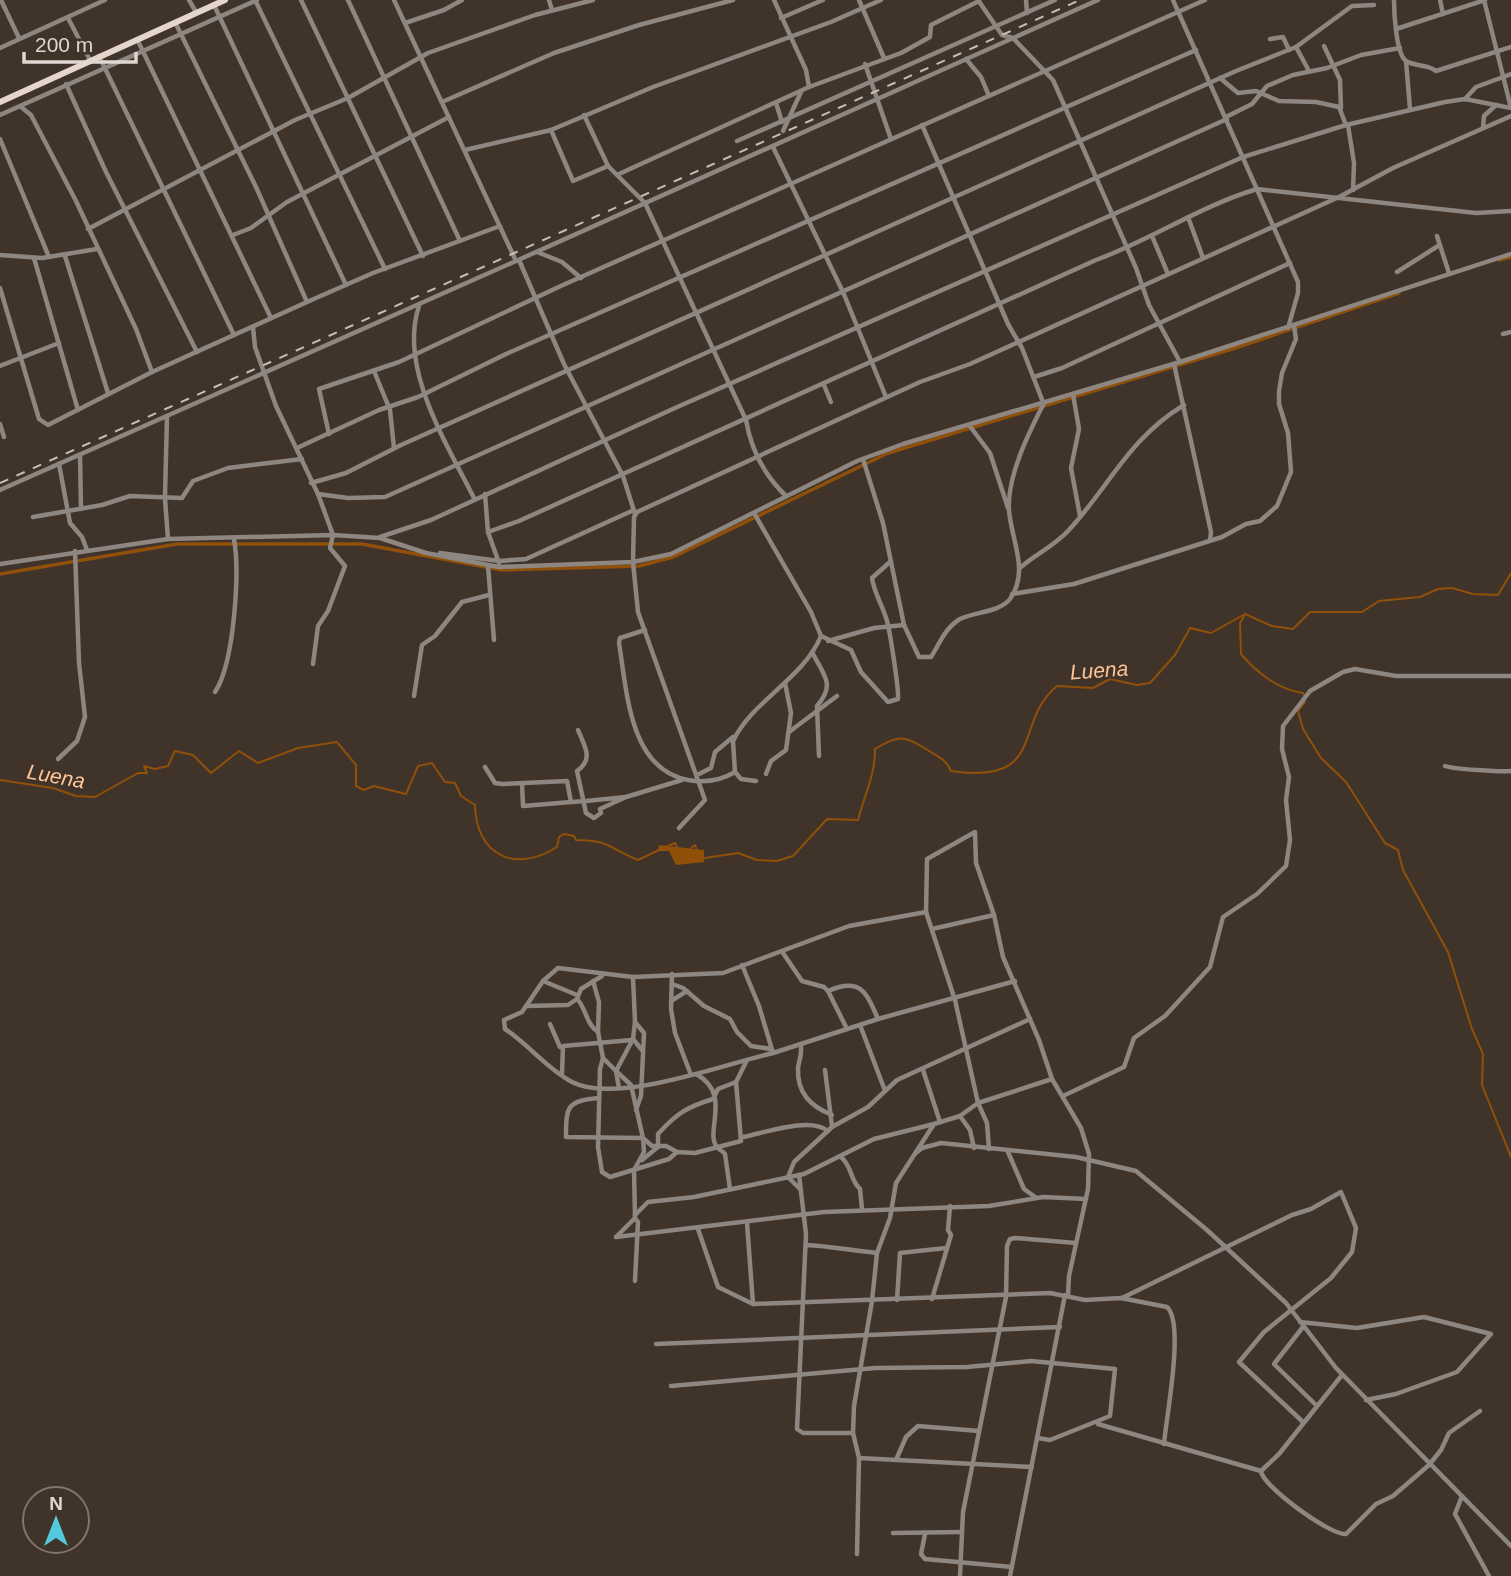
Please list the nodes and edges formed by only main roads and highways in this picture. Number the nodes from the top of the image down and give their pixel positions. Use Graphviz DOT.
graph roads {
  1 [pos="225,0"];
  2 [pos="0,102"];
  1 -- 2 [label="main road"];
}
